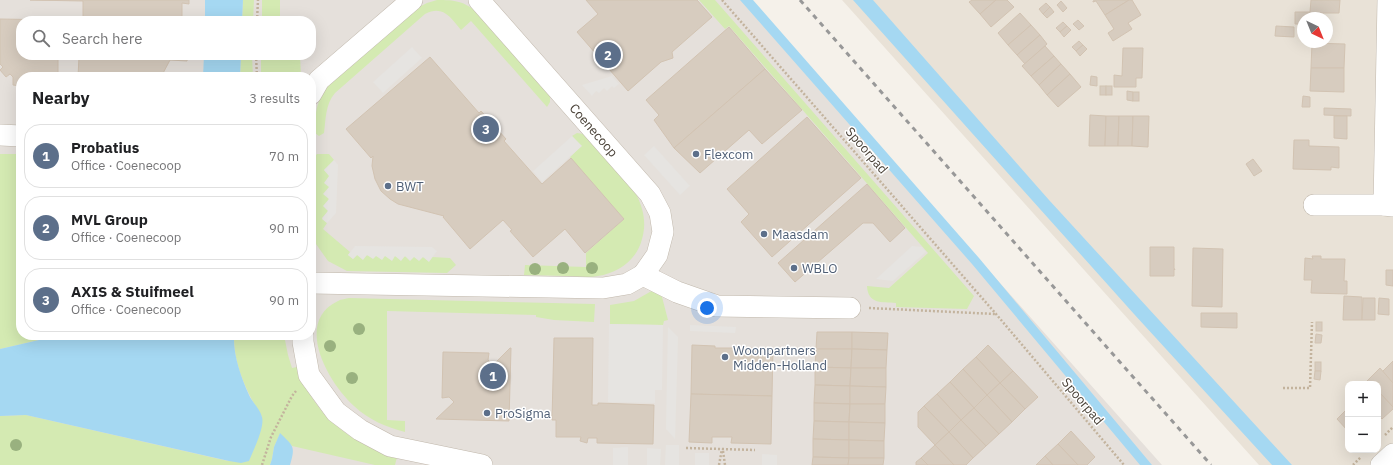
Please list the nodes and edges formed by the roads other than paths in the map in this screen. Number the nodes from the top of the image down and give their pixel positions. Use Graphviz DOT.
graph roads {
  1 [pos="412,0"];
  2 [pos="479,0"];
  3 [pos="1388,0"];
  4 [pos="316,86"];
  5 [pos="0,135"];
  6 [pos="16,136"];
  7 [pos="1314,205"];
  8 [pos="1388,206"];
  9 [pos="643,275"];
  10 [pos="316,283"];
  11 [pos="850,308"];
  12 [pos="303,340"];
  13 [pos="1393,454"];
  14 [pos="482,465"];
  15 [pos="1380,465"];
  1 -- 4 [label="street"];
  2 -- 9 [label="street, Coenecoop"];
  3 -- 8 [label="street"];
  5 -- 6 [label="street"];
  7 -- 8 [label="street"];
  9 -- 10 [label="street, Coenecoop"];
  9 -- 11 [label="street"];
  12 -- 14 [label="street"];
  13 -- 15 [label="street"];
}
